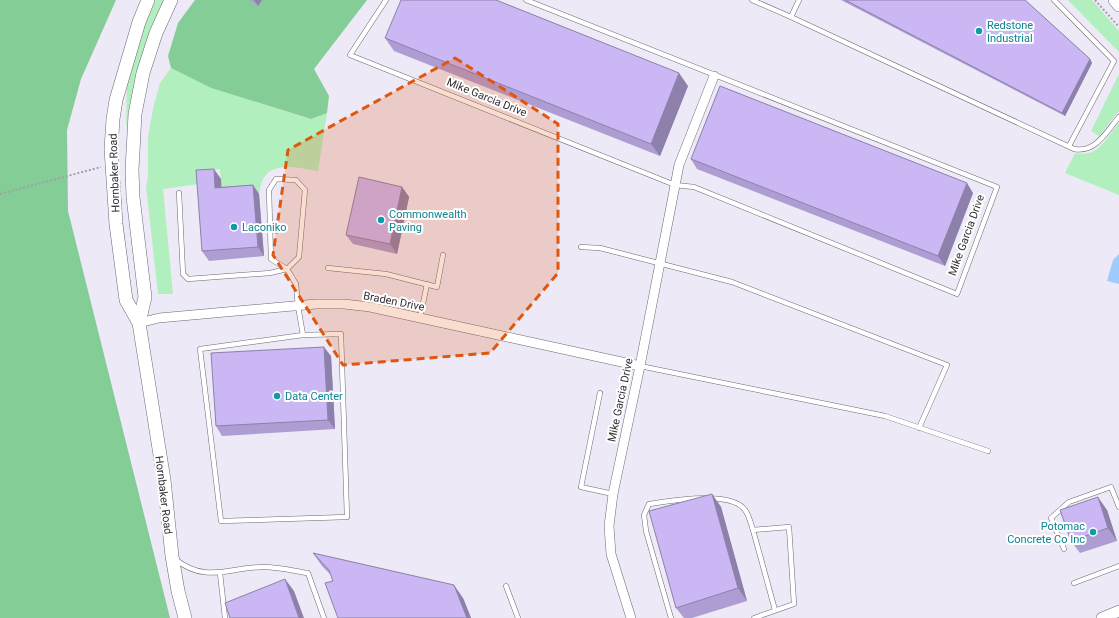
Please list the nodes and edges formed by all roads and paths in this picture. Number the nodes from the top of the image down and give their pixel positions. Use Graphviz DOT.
graph roads {
  1 [pos="148,0"];
  2 [pos="171,0"];
  3 [pos="386,0"];
  4 [pos="526,0"];
  5 [pos="752,0"];
  6 [pos="799,0"];
  7 [pos="1054,0"];
  8 [pos="1095,0"];
  9 [pos="1115,0"];
  10 [pos="1119,5"];
  11 [pos="791,17"];
  12 [pos="1119,27"];
  13 [pos="714,76"];
  14 [pos="1119,117"];
  15 [pos="1069,146"];
  16 [pos="112,164"];
  17 [pos="675,185"];
  18 [pos="179,193"];
  19 [pos="0,194"];
  20 [pos="581,247"];
  21 [pos="443,255"];
  22 [pos="660,262"];
  23 [pos="328,268"];
  24 [pos="287,269"];
  25 [pos="427,284"];
  26 [pos="298,306"];
  27 [pos="420,318"];
  28 [pos="139,323"];
  29 [pos="303,335"];
  30 [pos="640,366"];
  31 [pos="600,394"];
  32 [pos="919,428"];
  33 [pos="988,451"];
  34 [pos="612,494"];
  35 [pos="1119,507"];
  36 [pos="753,530"];
  37 [pos="1064,549"];
  38 [pos="172,556"];
  39 [pos="1119,566"];
  40 [pos="220,572"];
  41 [pos="1074,583"];
  42 [pos="506,586"];
  43 [pos="775,610"];
  44 [pos="1119,611"];
  45 [pos="185,618"];
  46 [pos="225,618"];
  47 [pos="324,618"];
  48 [pos="518,618"];
  49 [pos="632,618"];
  50 [pos="671,618"];
  51 [pos="754,618"];
  52 [pos="1102,618"];
  1 -- 16 [label="main road, Hornbaker Road"];
  2 -- 28 [label="main road, Hornbaker Road"];
  3 -- 17 [label="lane, Mike Garcia Drive"];
  4 -- 13 [label="lane, Mike Garcia Drive"];
  5 -- 11 [label="lane"];
  6 -- 11 [label="lane"];
  7 -- 15 [label="lane"];
  8 -- 12 [label="path"];
  9 -- 10 [label="main road"];
  11 -- 15 [label="lane"];
  13 -- 17 [label="street, Mike Garcia Drive"];
  13 -- 17 [label="lane, Mike Garcia Drive"];
  14 -- 15 [label="lane"];
  16 -- 19 [label="path"];
  16 -- 28 [label="main road, Hornbaker Road"];
  17 -- 22 [label="street, Mike Garcia Drive"];
  18 -- 24 [label="lane"];
  20 -- 22 [label="lane"];
  21 -- 25 [label="lane"];
  22 -- 30 [label="street, Mike Garcia Drive"];
  22 -- 32 [label="lane"];
  23 -- 25 [label="lane"];
  24 -- 24 [label="lane"];
  24 -- 26 [label="lane"];
  25 -- 27 [label="lane"];
  26 -- 27 [label="street, Braden Drive"];
  26 -- 28 [label="street, Braden Drive"];
  26 -- 29 [label="lane"];
  27 -- 30 [label="street, Braden Drive"];
  28 -- 38 [label="main road, Hornbaker Road"];
  29 -- 29 [label="lane"];
  30 -- 32 [label="lane"];
  30 -- 34 [label="street, Mike Garcia Drive"];
  31 -- 34 [label="lane"];
  32 -- 33 [label="lane"];
  34 -- 49 [label="street, Mike Garcia Drive"];
  35 -- 37 [label="lane"];
  36 -- 43 [label="lane"];
  36 -- 43 [label="lane"];
  36 -- 50 [label="lane"];
  38 -- 40 [label="lane"];
  38 -- 45 [label="main road, Hornbaker Road"];
  39 -- 41 [label="lane"];
  40 -- 46 [label="lane"];
  40 -- 47 [label="lane"];
  42 -- 48 [label="lane"];
  43 -- 51 [label="lane"];
  44 -- 52 [label="street"];
}
